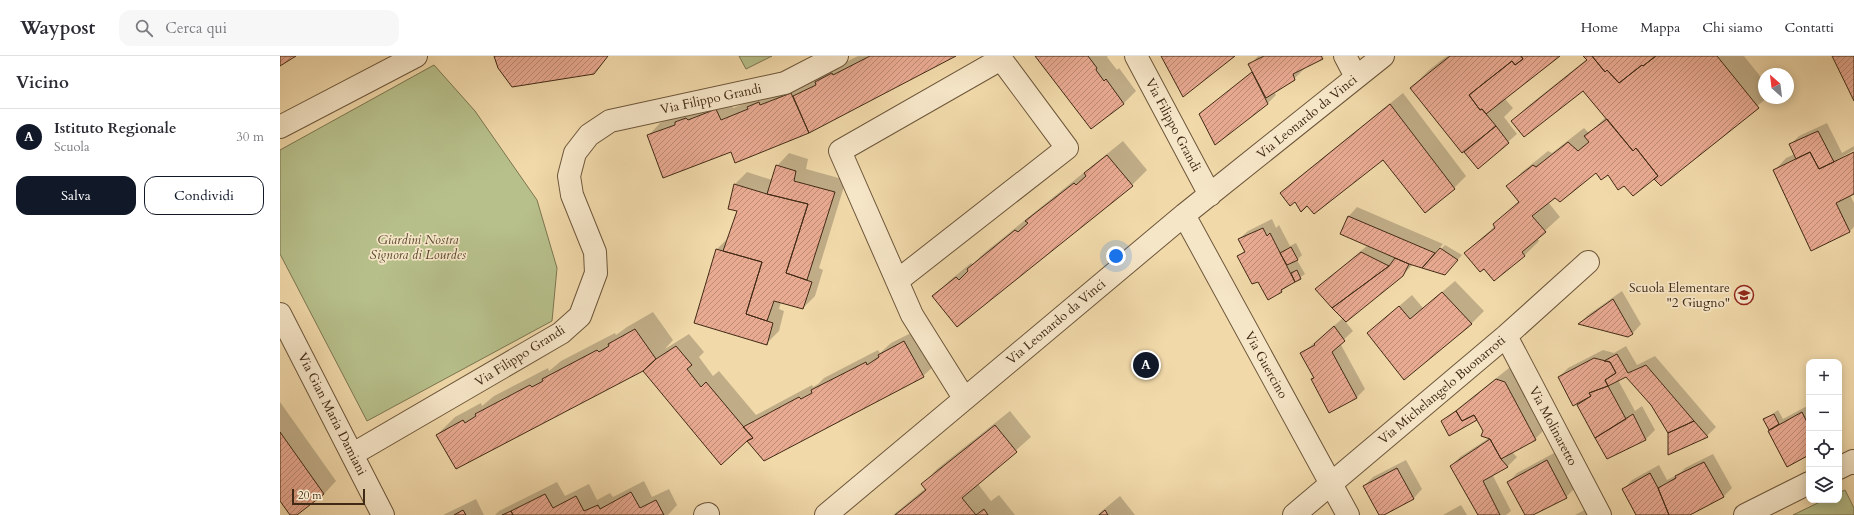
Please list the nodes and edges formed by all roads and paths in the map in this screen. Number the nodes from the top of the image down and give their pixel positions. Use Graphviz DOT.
graph roads {
  1 [pos="416,56"];
  2 [pos="837,56"];
  3 [pos="1136,56"];
  4 [pos="1345,56"];
  5 [pos="1383,56"];
  6 [pos="1356,77"];
  7 [pos="280,127"];
  8 [pos="1210,195"];
  9 [pos="1184,215"];
  10 [pos="1588,262"];
  11 [pos="897,281"];
  12 [pos="280,314"];
  13 [pos="1506,336"];
  14 [pos="964,398"];
  15 [pos="353,454"];
  16 [pos="1331,483"];
  17 [pos="1806,484"];
  18 [pos="383,515"];
  19 [pos="826,515"];
  20 [pos="1294,515"];
  21 [pos="1348,515"];
  22 [pos="1600,515"];
  23 [pos="1745,515"];
  1 -- 7 [label="street"];
  2 -- 15 [label="street, Via Filippo Grandi"];
  3 -- 8 [label="street, Via Filippo Grandi"];
  4 -- 6 [label="street"];
  5 -- 6 [label="street, Via Leonardo da Vinci"];
  6 -- 8 [label="street, Via Leonardo da Vinci"];
  8 -- 9 [label="street, Via Leonardo da Vinci"];
  9 -- 14 [label="street, Via Leonardo da Vinci"];
  9 -- 16 [label="street, Via Guercino"];
  10 -- 13 [label="street, Via Michelangelo Buonarroti"];
  11 -- 11 [label="street"];
  11 -- 14 [label="street"];
  12 -- 15 [label="street, Via Gian Maria Damiani"];
  13 -- 16 [label="street, Via Michelangelo Buonarroti"];
  13 -- 22 [label="street, Via Molinaretto"];
  14 -- 19 [label="street, Via Leonardo da Vinci"];
  15 -- 18 [label="street, Via Gian Maria Damiani"];
  16 -- 20 [label="street, Via Michelangelo Buonarroti"];
  16 -- 21 [label="street, Via Guercino"];
  17 -- 23 [label="street"];
}
